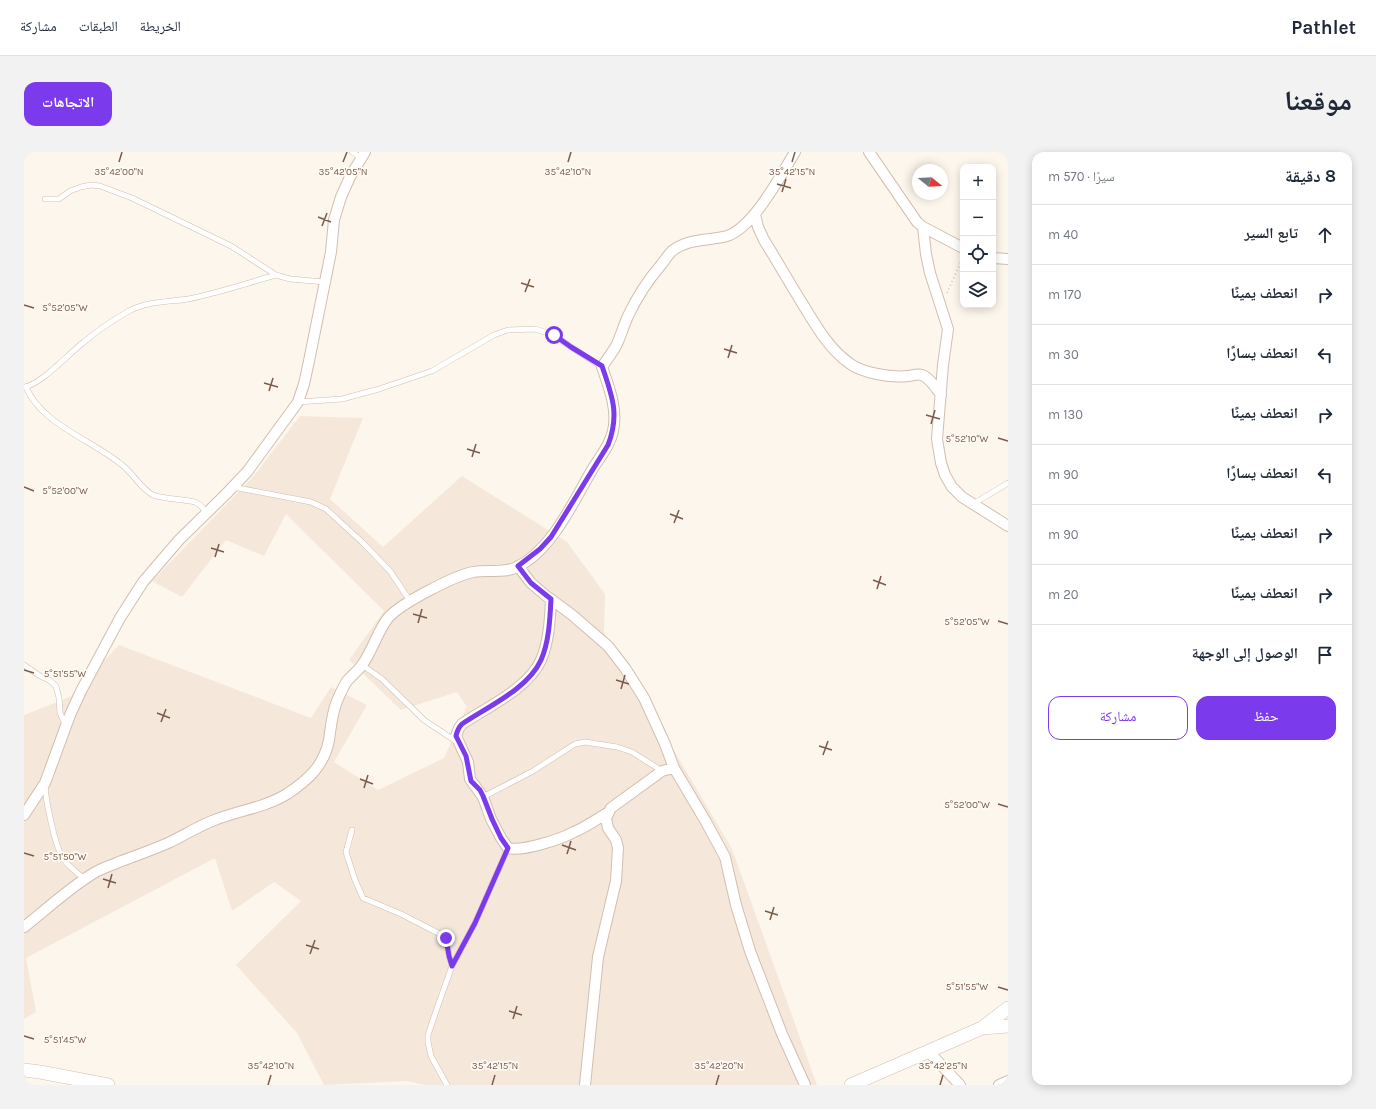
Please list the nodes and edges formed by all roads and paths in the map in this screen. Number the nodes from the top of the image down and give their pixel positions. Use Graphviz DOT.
graph roads {
  1 [pos="352,152"];
  2 [pos="795,152"];
  3 [pos="869,152"];
  4 [pos="364,155"];
  5 [pos="45,199"];
  6 [pos="755,214"];
  7 [pos="923,227"];
  8 [pos="960,246"];
  9 [pos="996,258"];
  10 [pos="1008,259"];
  11 [pos="960,264"];
  12 [pos="276,275"];
  13 [pos="325,282"];
  14 [pos="940,308"];
  15 [pos="602,366"];
  16 [pos="25,387"];
  17 [pos="941,395"];
  18 [pos="298,402"];
  19 [pos="1008,483"];
  20 [pos="233,487"];
  21 [pos="972,504"];
  22 [pos="207,513"];
  23 [pos="1008,526"];
  24 [pos="518,566"];
  25 [pos="551,599"];
  26 [pos="410,601"];
  27 [pos="24,665"];
  28 [pos="362,665"];
  29 [pos="66,726"];
  30 [pos="459,743"];
  31 [pos="674,768"];
  32 [pos="662,771"];
  33 [pos="45,783"];
  34 [pos="483,796"];
  35 [pos="608,812"];
  36 [pos="24,815"];
  37 [pos="352,830"];
  38 [pos="508,848"];
  39 [pos="84,879"];
  40 [pos="24,927"];
  41 [pos="452,966"];
  42 [pos="1008,1008"];
  43 [pos="1008,1026"];
  44 [pos="982,1028"];
  45 [pos="929,1052"];
  46 [pos="24,1070"];
  47 [pos="1008,1081"];
  48 [pos="108,1085"];
  49 [pos="447,1085"];
  50 [pos="585,1085"];
  51 [pos="806,1085"];
  52 [pos="851,1085"];
  53 [pos="960,1085"];
  54 [pos="999,1085"];
  1 -- 4 [label="lane"];
  2 -- 6 [label="street"];
  3 -- 7 [label="street"];
  4 -- 13 [label="street"];
  5 -- 12 [label="lane"];
  6 -- 15 [label="street"];
  6 -- 17 [label="street"];
  7 -- 8 [label="street"];
  7 -- 14 [label="street"];
  9 -- 10 [label="street"];
  11 -- 14 [label="path"];
  12 -- 13 [label="lane"];
  12 -- 16 [label="lane"];
  13 -- 18 [label="street"];
  14 -- 17 [label="street"];
  15 -- 18 [label="lane"];
  15 -- 24 [label="street"];
  16 -- 22 [label="lane"];
  17 -- 21 [label="street"];
  18 -- 20 [label="street"];
  19 -- 21 [label="lane"];
  20 -- 22 [label="street"];
  20 -- 26 [label="lane"];
  21 -- 23 [label="street"];
  22 -- 29 [label="street"];
  24 -- 25 [label="street"];
  24 -- 26 [label="street"];
  25 -- 30 [label="street"];
  25 -- 31 [label="street"];
  26 -- 28 [label="street"];
  27 -- 29 [label="lane"];
  28 -- 30 [label="lane"];
  28 -- 39 [label="street"];
  29 -- 33 [label="street"];
  30 -- 34 [label="street"];
  31 -- 32 [label="street"];
  31 -- 51 [label="street"];
  32 -- 34 [label="lane"];
  32 -- 35 [label="street"];
  33 -- 36 [label="street"];
  33 -- 39 [label="lane"];
  34 -- 38 [label="street"];
  35 -- 38 [label="street"];
  35 -- 50 [label="street"];
  37 -- 41 [label="lane"];
  38 -- 41 [label="lane"];
  39 -- 40 [label="street"];
  41 -- 49 [label="lane"];
  42 -- 44 [label="street"];
  43 -- 44 [label="street"];
  44 -- 45 [label="street"];
  45 -- 52 [label="street"];
  45 -- 53 [label="street"];
  46 -- 48 [label="street"];
  47 -- 54 [label="street"];
}
